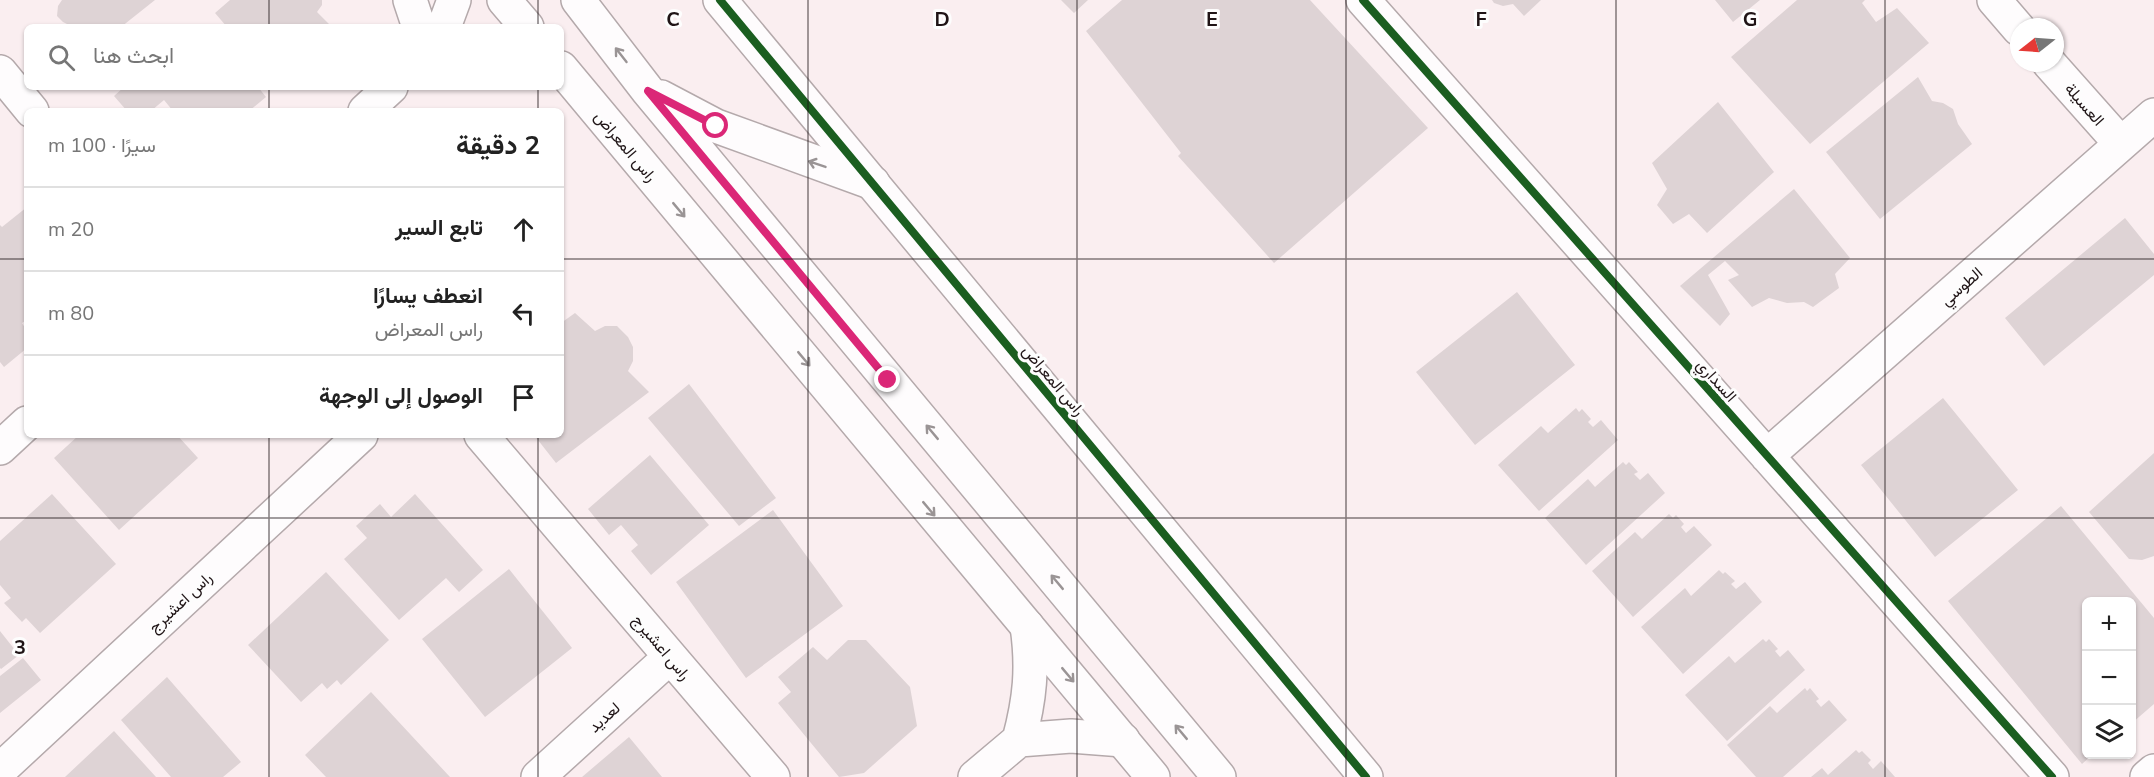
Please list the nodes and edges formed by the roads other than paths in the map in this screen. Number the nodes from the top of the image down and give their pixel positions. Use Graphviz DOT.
graph roads {
  1 [pos="410,0"];
  2 [pos="454,0"];
  3 [pos="504,0"];
  4 [pos="578,0"];
  5 [pos="720,0"];
  6 [pos="1363,0"];
  7 [pos="1994,0"];
  8 [pos="2010,18"];
  9 [pos="418,24"];
  10 [pos="445,24"];
  11 [pos="524,24"];
  12 [pos="0,72"];
  13 [pos="564,72"];
  14 [pos="2057,72"];
  15 [pos="388,90"];
  16 [pos="648,91"];
  17 [pos="30,108"];
  18 [pos="368,108"];
  19 [pos="2154,115"];
  20 [pos="2121,144"];
  21 [pos="873,183"];
  22 [pos="24,426"];
  23 [pos="359,438"];
  24 [pos="484,438"];
  25 [pos="0,448"];
  26 [pos="1767,456"];
  27 [pos="1027,626"];
  28 [pos="670,657"];
  29 [pos="1018,740"];
  30 [pos="1123,740"];
  31 [pos="0,770"];
  32 [pos="2154,771"];
  33 [pos="538,777"];
  34 [pos="773,777"];
  35 [pos="975,777"];
  36 [pos="1153,777"];
  37 [pos="1219,777"];
  38 [pos="1366,777"];
  39 [pos="2052,777"];
  40 [pos="2147,777"];
  1 -- 9 [label="street"];
  2 -- 10 [label="street"];
  3 -- 11 [label="street"];
  16 -- 4 [label="street, one-way"];
  5 -- 21 [label="street, راس المعراض"];
  6 -- 26 [label="street, السداري"];
  7 -- 8 [label="street"];
  12 -- 17 [label="street"];
  13 -- 27 [label="street, راس المعراض, one-way"];
  14 -- 20 [label="street, العسيلة"];
  15 -- 18 [label="street"];
  21 -- 16 [label="street, one-way"];
  37 -- 16 [label="street, one-way"];
  19 -- 20 [label="street, الطوسي"];
  20 -- 26 [label="street, الطوسي"];
  21 -- 38 [label="street, راس المعراض"];
  22 -- 25 [label="street"];
  23 -- 31 [label="street, راس اعشيرج"];
  24 -- 28 [label="street, راس اعشيرج"];
  26 -- 39 [label="street, السداري"];
  27 -- 29 [label="street"];
  27 -- 30 [label="street, راس المعراض, one-way"];
  28 -- 33 [label="street, لعديد"];
  28 -- 34 [label="street, راس اعشيرج"];
  29 -- 30 [label="street"];
  29 -- 35 [label="street"];
  30 -- 36 [label="street, راس المعراض"];
  32 -- 40 [label="street"];
}
